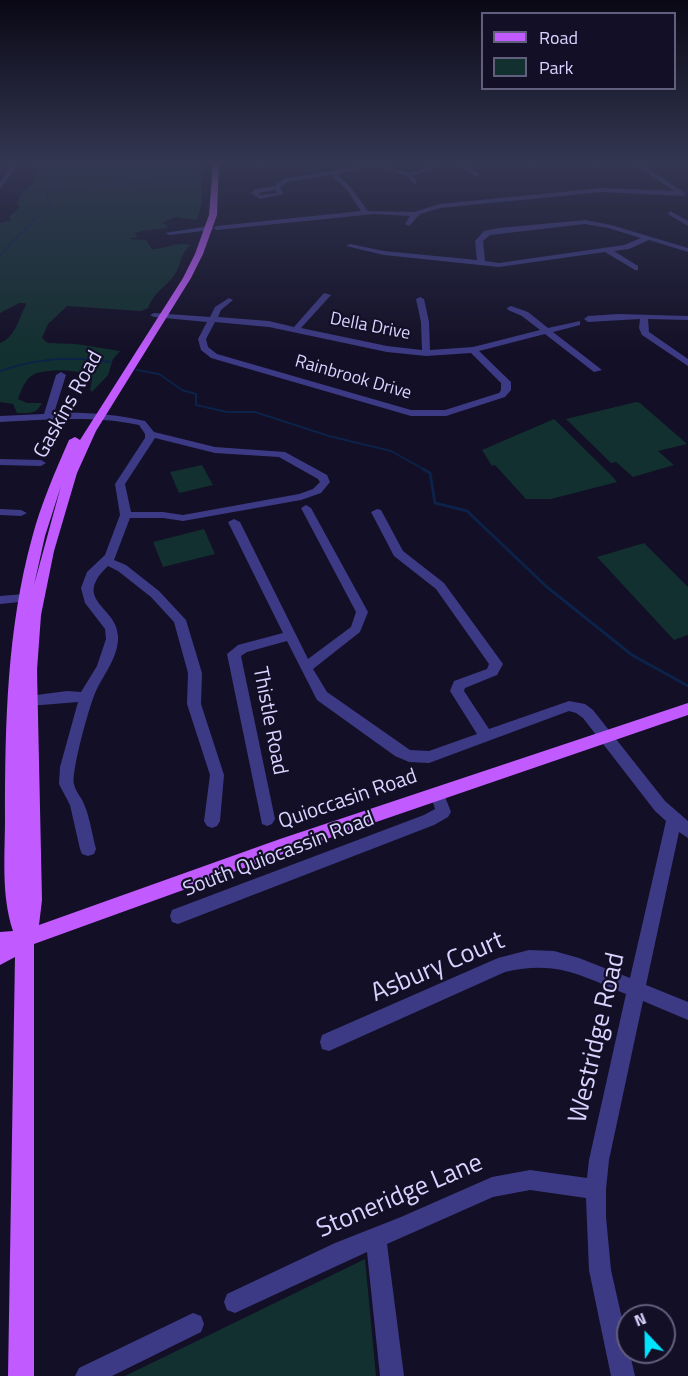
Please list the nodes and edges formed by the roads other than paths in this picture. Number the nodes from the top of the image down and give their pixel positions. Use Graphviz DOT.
graph roads {
  1 [pos="228,226"];
  2 [pos="536,226"];
  3 [pos="610,226"];
  4 [pos="209,228"];
  5 [pos="169,233"];
  6 [pos="648,238"];
  7 [pos="350,246"];
  8 [pos="687,248"];
  9 [pos="607,250"];
  10 [pos="481,264"];
  11 [pos="635,268"];
  12 [pos="327,295"];
  13 [pos="420,298"];
  14 [pos="229,300"];
  15 [pos="510,308"];
  16 [pos="158,315"];
  17 [pos="644,318"];
  18 [pos="688,318"];
  19 [pos="213,319"];
  20 [pos="588,319"];
  21 [pos="577,323"];
  22 [pos="296,328"];
  23 [pos="546,331"];
  24 [pos="472,350"];
  25 [pos="426,353"];
  26 [pos="688,363"];
  27 [pos="597,370"];
  28 [pos="61,375"];
  29 [pos="48,417"];
  30 [pos="93,417"];
  31 [pos="0,419"];
  32 [pos="150,434"];
  33 [pos="0,462"];
  34 [pos="41,463"];
  35 [pos="306,508"];
  36 [pos="0,512"];
  37 [pos="377,512"];
  38 [pos="21,513"];
  39 [pos="126,515"];
  40 [pos="234,522"];
  41 [pos="107,561"];
  42 [pos="31,597"];
  43 [pos="0,600"];
  44 [pos="290,636"];
  45 [pos="306,668"];
  46 [pos="87,697"];
  47 [pos="29,701"];
  48 [pos="688,709"];
  49 [pos="486,737"];
  50 [pos="605,737"];
  51 [pos="437,793"];
  52 [pos="267,819"];
  53 [pos="212,821"];
  54 [pos="681,825"];
  55 [pos="88,849"];
  56 [pos="178,916"];
  57 [pos="25,939"];
  58 [pos="0,941"];
  59 [pos="0,956"];
  60 [pos="637,989"];
  61 [pos="688,1011"];
  62 [pos="329,1042"];
  63 [pos="595,1189"];
  64 [pos="376,1238"];
  65 [pos="235,1302"];
  66 [pos="193,1324"];
  67 [pos="21,1376"];
  68 [pos="87,1376"];
  69 [pos="392,1376"];
  70 [pos="623,1376"];
  1 -- 4 [label="street"];
  2 -- 10 [label="street"];
  3 -- 6 [label="street"];
  4 -- 5 [label="street"];
  4 -- 16 [label="main road, Gaskins Road"];
  6 -- 8 [label="street"];
  6 -- 9 [label="street"];
  7 -- 10 [label="street"];
  9 -- 10 [label="street"];
  9 -- 11 [label="street"];
  12 -- 22 [label="street"];
  13 -- 25 [label="street"];
  14 -- 19 [label="street"];
  15 -- 23 [label="street"];
  16 -- 19 [label="street, Della Drive"];
  16 -- 30 [label="main road, Gaskins Road"];
  17 -- 18 [label="street"];
  17 -- 20 [label="street"];
  17 -- 26 [label="street"];
  19 -- 22 [label="street, Della Drive"];
  19 -- 24 [label="street, Rainbrook Drive"];
  21 -- 23 [label="street, Della Drive"];
  22 -- 25 [label="street, Della Drive"];
  23 -- 24 [label="street, Della Drive"];
  23 -- 27 [label="street"];
  24 -- 25 [label="street, Della Drive"];
  28 -- 29 [label="street"];
  29 -- 30 [label="street"];
  29 -- 31 [label="street"];
  30 -- 32 [label="street"];
  30 -- 42 [label="main road, Gaskins Road"];
  32 -- 39 [label="street"];
  32 -- 39 [label="street"];
  33 -- 34 [label="street"];
  35 -- 45 [label="street"];
  36 -- 38 [label="street"];
  37 -- 49 [label="street"];
  39 -- 41 [label="street"];
  40 -- 44 [label="street, Westridge Road"];
  41 -- 46 [label="street"];
  41 -- 53 [label="street"];
  42 -- 43 [label="street"];
  42 -- 47 [label="main road, Gaskins Road"];
  42 -- 57 [label="main road, Gaskins Road"];
  44 -- 45 [label="street, Westridge Road"];
  44 -- 52 [label="street, Thistle Road"];
  45 -- 49 [label="street, Westridge Road"];
  46 -- 47 [label="street"];
  46 -- 55 [label="street"];
  47 -- 57 [label="main road, Gaskins Road"];
  48 -- 50 [label="main road, Quioccasin Road"];
  49 -- 50 [label="street, Westridge Road"];
  50 -- 51 [label="main road, Quioccasin Road"];
  50 -- 54 [label="street, Westridge Road"];
  51 -- 56 [label="street, South Quiocassin Road"];
  51 -- 57 [label="main road, Quioccasin Road"];
  54 -- 60 [label="street, Westridge Road"];
  57 -- 58 [label="main road, Quioccasin Road"];
  57 -- 59 [label="main road, Quioccasin Road"];
  57 -- 67 [label="main road, Gaskins Road"];
  60 -- 61 [label="street, Asbury Court"];
  60 -- 62 [label="street, Asbury Court"];
  60 -- 63 [label="street, Westridge Road"];
  63 -- 64 [label="street, Stoneridge Lane"];
  63 -- 70 [label="street, Westridge Road"];
  64 -- 65 [label="street, Stoneridge Lane"];
  64 -- 69 [label="street"];
  66 -- 68 [label="street"];
}
